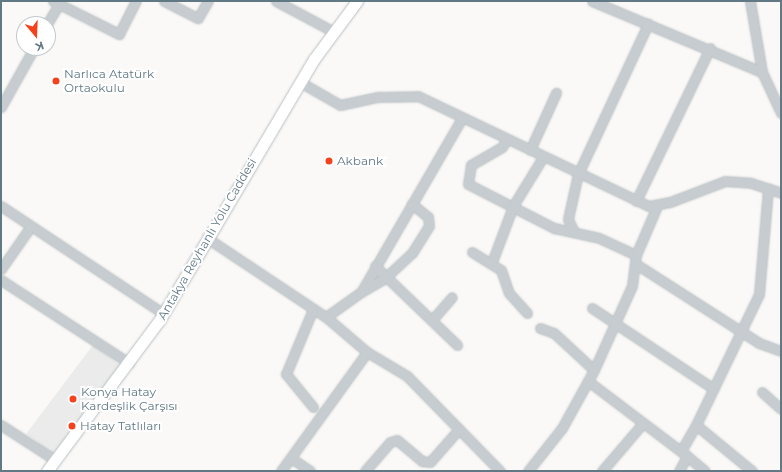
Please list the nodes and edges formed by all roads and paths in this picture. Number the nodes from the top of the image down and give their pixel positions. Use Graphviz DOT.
graph roads {
  1 [pos="136,1"];
  2 [pos="164,1"];
  3 [pos="208,1"];
  4 [pos="276,1"];
  5 [pos="357,1"];
  6 [pos="592,1"];
  7 [pos="750,1"];
  8 [pos="56,3"];
  9 [pos="50,16"];
  10 [pos="648,24"];
  11 [pos="334,32"];
  12 [pos="710,48"];
  13 [pos="30,56"];
  14 [pos="762,72"];
  15 [pos="300,82"];
  16 [pos="556,93"];
  17 [pos="1,107"];
  18 [pos="781,113"];
  19 [pos="462,118"];
  20 [pos="507,139"];
  21 [pos="530,150"];
  22 [pos="543,157"];
  23 [pos="578,174"];
  24 [pos="768,188"];
  25 [pos="781,193"];
  26 [pos="636,201"];
  27 [pos="412,204"];
  28 [pos="1,206"];
  29 [pos="513,206"];
  30 [pos="657,206"];
  31 [pos="31,226"];
  32 [pos="574,232"];
  33 [pos="207,238"];
  34 [pos="472,252"];
  35 [pos="636,260"];
  36 [pos="492,262"];
  37 [pos="375,266"];
  38 [pos="1,269"];
  39 [pos="385,278"];
  40 [pos="1,280"];
  41 [pos="361,292"];
  42 [pos="452,297"];
  43 [pos="592,308"];
  44 [pos="313,309"];
  45 [pos="527,313"];
  46 [pos="164,314"];
  47 [pos="326,317"];
  48 [pos="432,320"];
  49 [pos="614,322"];
  50 [pos="540,328"];
  51 [pos="743,332"];
  52 [pos="458,345"];
  53 [pos="781,351"];
  54 [pos="367,352"];
  55 [pos="129,363"];
  56 [pos="594,370"];
  57 [pos="588,381"];
  58 [pos="714,389"];
  59 [pos="762,392"];
  60 [pos="312,407"];
  61 [pos="781,409"];
  62 [pos="643,422"];
  63 [pos="696,425"];
  64 [pos="1,426"];
  65 [pos="459,430"];
  66 [pos="684,453"];
  67 [pos="291,458"];
  68 [pos="55,460"];
  69 [pos="47,471"];
  70 [pos="281,471"];
  71 [pos="310,471"];
  72 [pos="365,471"];
  73 [pos="500,471"];
  74 [pos="528,471"];
  75 [pos="602,471"];
  76 [pos="679,471"];
  77 [pos="705,471"];
  78 [pos="752,471"];
  1 -- 8 [label="street"];
  2 -- 3 [label="street"];
  4 -- 11 [label="street"];
  5 -- 11 [label="main road, Antakya Reyhanlı Yolu Caddesi"];
  6 -- 10 [label="street"];
  7 -- 14 [label="street"];
  8 -- 9 [label="street"];
  10 -- 12 [label="street"];
  10 -- 23 [label="street"];
  11 -- 15 [label="main road, Antakya Reyhanlı Yolu Caddesi"];
  12 -- 14 [label="street"];
  12 -- 26 [label="street"];
  13 -- 17 [label="street"];
  14 -- 18 [label="street"];
  15 -- 19 [label="street"];
  15 -- 33 [label="main road, Antakya Reyhanlı Yolu Caddesi"];
  16 -- 21 [label="street"];
  19 -- 20 [label="street"];
  19 -- 27 [label="street"];
  20 -- 21 [label="street"];
  20 -- 29 [label="street"];
  21 -- 22 [label="street"];
  22 -- 23 [label="street"];
  22 -- 29 [label="street"];
  23 -- 26 [label="street"];
  23 -- 32 [label="street"];
  24 -- 25 [label="street"];
  24 -- 30 [label="street"];
  24 -- 51 [label="street"];
  26 -- 30 [label="street"];
  27 -- 37 [label="street"];
  27 -- 39 [label="street"];
  28 -- 31 [label="street"];
  29 -- 32 [label="street"];
  29 -- 36 [label="street"];
  30 -- 35 [label="street"];
  31 -- 38 [label="street"];
  31 -- 46 [label="street"];
  32 -- 35 [label="street"];
  33 -- 44 [label="street"];
  33 -- 46 [label="main road, Antakya Reyhanlı Yolu Caddesi"];
  34 -- 36 [label="street"];
  35 -- 49 [label="street"];
  35 -- 51 [label="street"];
  36 -- 45 [label="street"];
  37 -- 39 [label="street"];
  37 -- 41 [label="street"];
  39 -- 41 [label="street"];
  39 -- 48 [label="street"];
  40 -- 55 [label="street"];
  41 -- 47 [label="street"];
  42 -- 48 [label="street"];
  43 -- 49 [label="street"];
  44 -- 47 [label="street"];
  44 -- 60 [label="street"];
  46 -- 55 [label="main road, Antakya Reyhanlı Yolu Caddesi"];
  47 -- 54 [label="street"];
  48 -- 52 [label="street"];
  49 -- 56 [label="street"];
  49 -- 58 [label="street"];
  50 -- 56 [label="street"];
  51 -- 53 [label="street"];
  51 -- 58 [label="street"];
  54 -- 65 [label="street"];
  54 -- 67 [label="street"];
  55 -- 68 [label="main road, Antakya Reyhanlı Yolu Caddesi"];
  56 -- 57 [label="street"];
  57 -- 62 [label="street"];
  57 -- 74 [label="street"];
  58 -- 63 [label="street"];
  59 -- 61 [label="street"];
  62 -- 66 [label="street"];
  62 -- 75 [label="street"];
  63 -- 66 [label="street"];
  63 -- 78 [label="street"];
  64 -- 68 [label="street"];
  65 -- 72 [label="street"];
  65 -- 73 [label="street"];
  66 -- 76 [label="street"];
  66 -- 77 [label="street"];
  67 -- 70 [label="street"];
  67 -- 71 [label="street"];
  68 -- 69 [label="main road, Antakya Reyhanlı Yolu Caddesi"];
}
